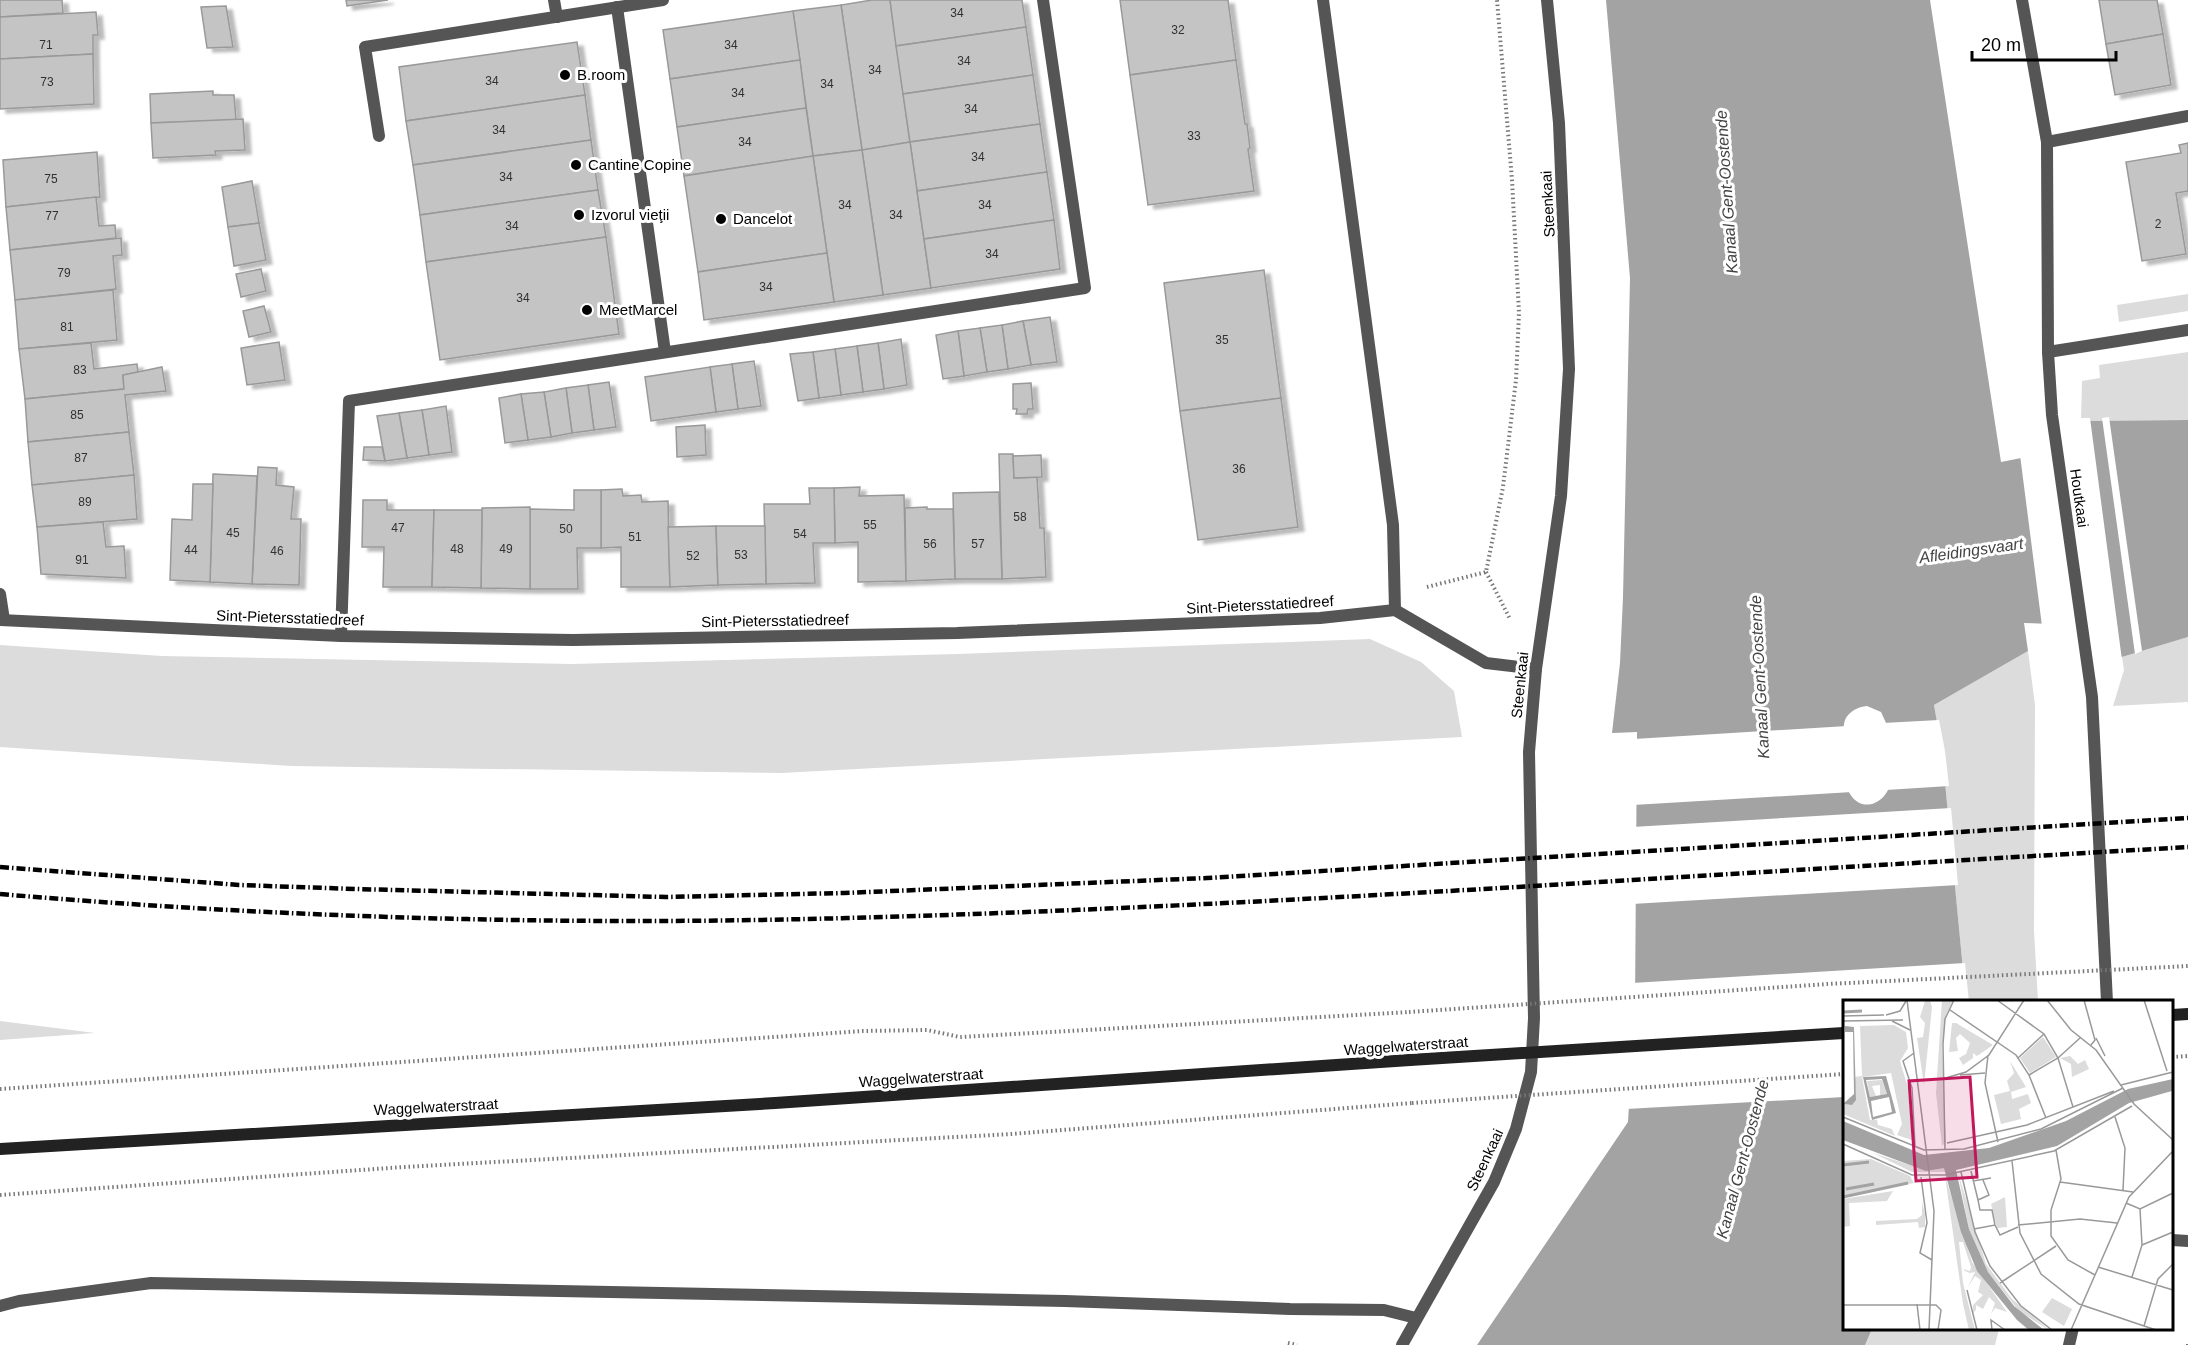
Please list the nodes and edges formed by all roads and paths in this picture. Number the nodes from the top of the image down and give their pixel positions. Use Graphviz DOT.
graph roads {
  1 [pos="554,0"];
  2 [pos="663,0"];
  3 [pos="1043,0"];
  4 [pos="1323,0"];
  5 [pos="1497,0"];
  6 [pos="1547,0"];
  7 [pos="2022,0"];
  8 [pos="617,7"];
  9 [pos="557,17"];
  10 [pos="2188,116"];
  11 [pos="378,136"];
  12 [pos="2047,142"];
  13 [pos="2188,330"];
  14 [pos="665,352"];
  15 [pos="2048,352"];
  16 [pos="0,594"];
  17 [pos="1395,610"];
  18 [pos="2,620"];
  19 [pos="341,636"];
  20 [pos="1536,669"];
  21 [pos="2188,966"];
  22 [pos="2107,1000"];
  23 [pos="2188,1014"];
  24 [pos="2173,1015"];
  25 [pos="1843,1033"];
  26 [pos="2188,1056"];
  27 [pos="2173,1057"];
  28 [pos="1843,1074"];
  29 [pos="0,1089"];
  30 [pos="0,1149"];
  31 [pos="0,1195"];
  32 [pos="2173,1240"];
  33 [pos="2188,1241"];
  34 [pos="0,1306"];
  35 [pos="1416,1318"];
  36 [pos="2073,1330"];
  37 [pos="1402,1345"];
  38 [pos="2069,1345"];
  1 -- 9 [label="street"];
  2 -- 8 [label="street"];
  3 -- 14 [label="street"];
  4 -- 17 [label="street"];
  5 -- 17 [label="path"];
  6 -- 20 [label="street, Steenkaai"];
  7 -- 12 [label="street, Houtkaai"];
  8 -- 9 [label="street"];
  8 -- 14 [label="street"];
  9 -- 11 [label="street"];
  10 -- 12 [label="street"];
  12 -- 15 [label="street, Houtkaai"];
  13 -- 15 [label="street"];
  14 -- 19 [label="street"];
  15 -- 22 [label="street, Houtkaai"];
  16 -- 18 [label="street"];
  17 -- 19 [label="street, Sint-Pietersstatiedreef"];
  17 -- 20 [label="street"];
  18 -- 19 [label="street, Sint-Pietersstatiedreef"];
  20 -- 35 [label="street, Steenkaai"];
  21 -- 29 [label="path, bridge"];
  23 -- 24 [label="main road"];
  25 -- 30 [label="main road, Waggelwaterstraat, bridge"];
  26 -- 27 [label="path"];
  28 -- 31 [label="path, bridge"];
  32 -- 33 [label="street"];
  34 -- 35 [label="street"];
  35 -- 37 [label="street, Steenkaai"];
  36 -- 38 [label="street"];
}
